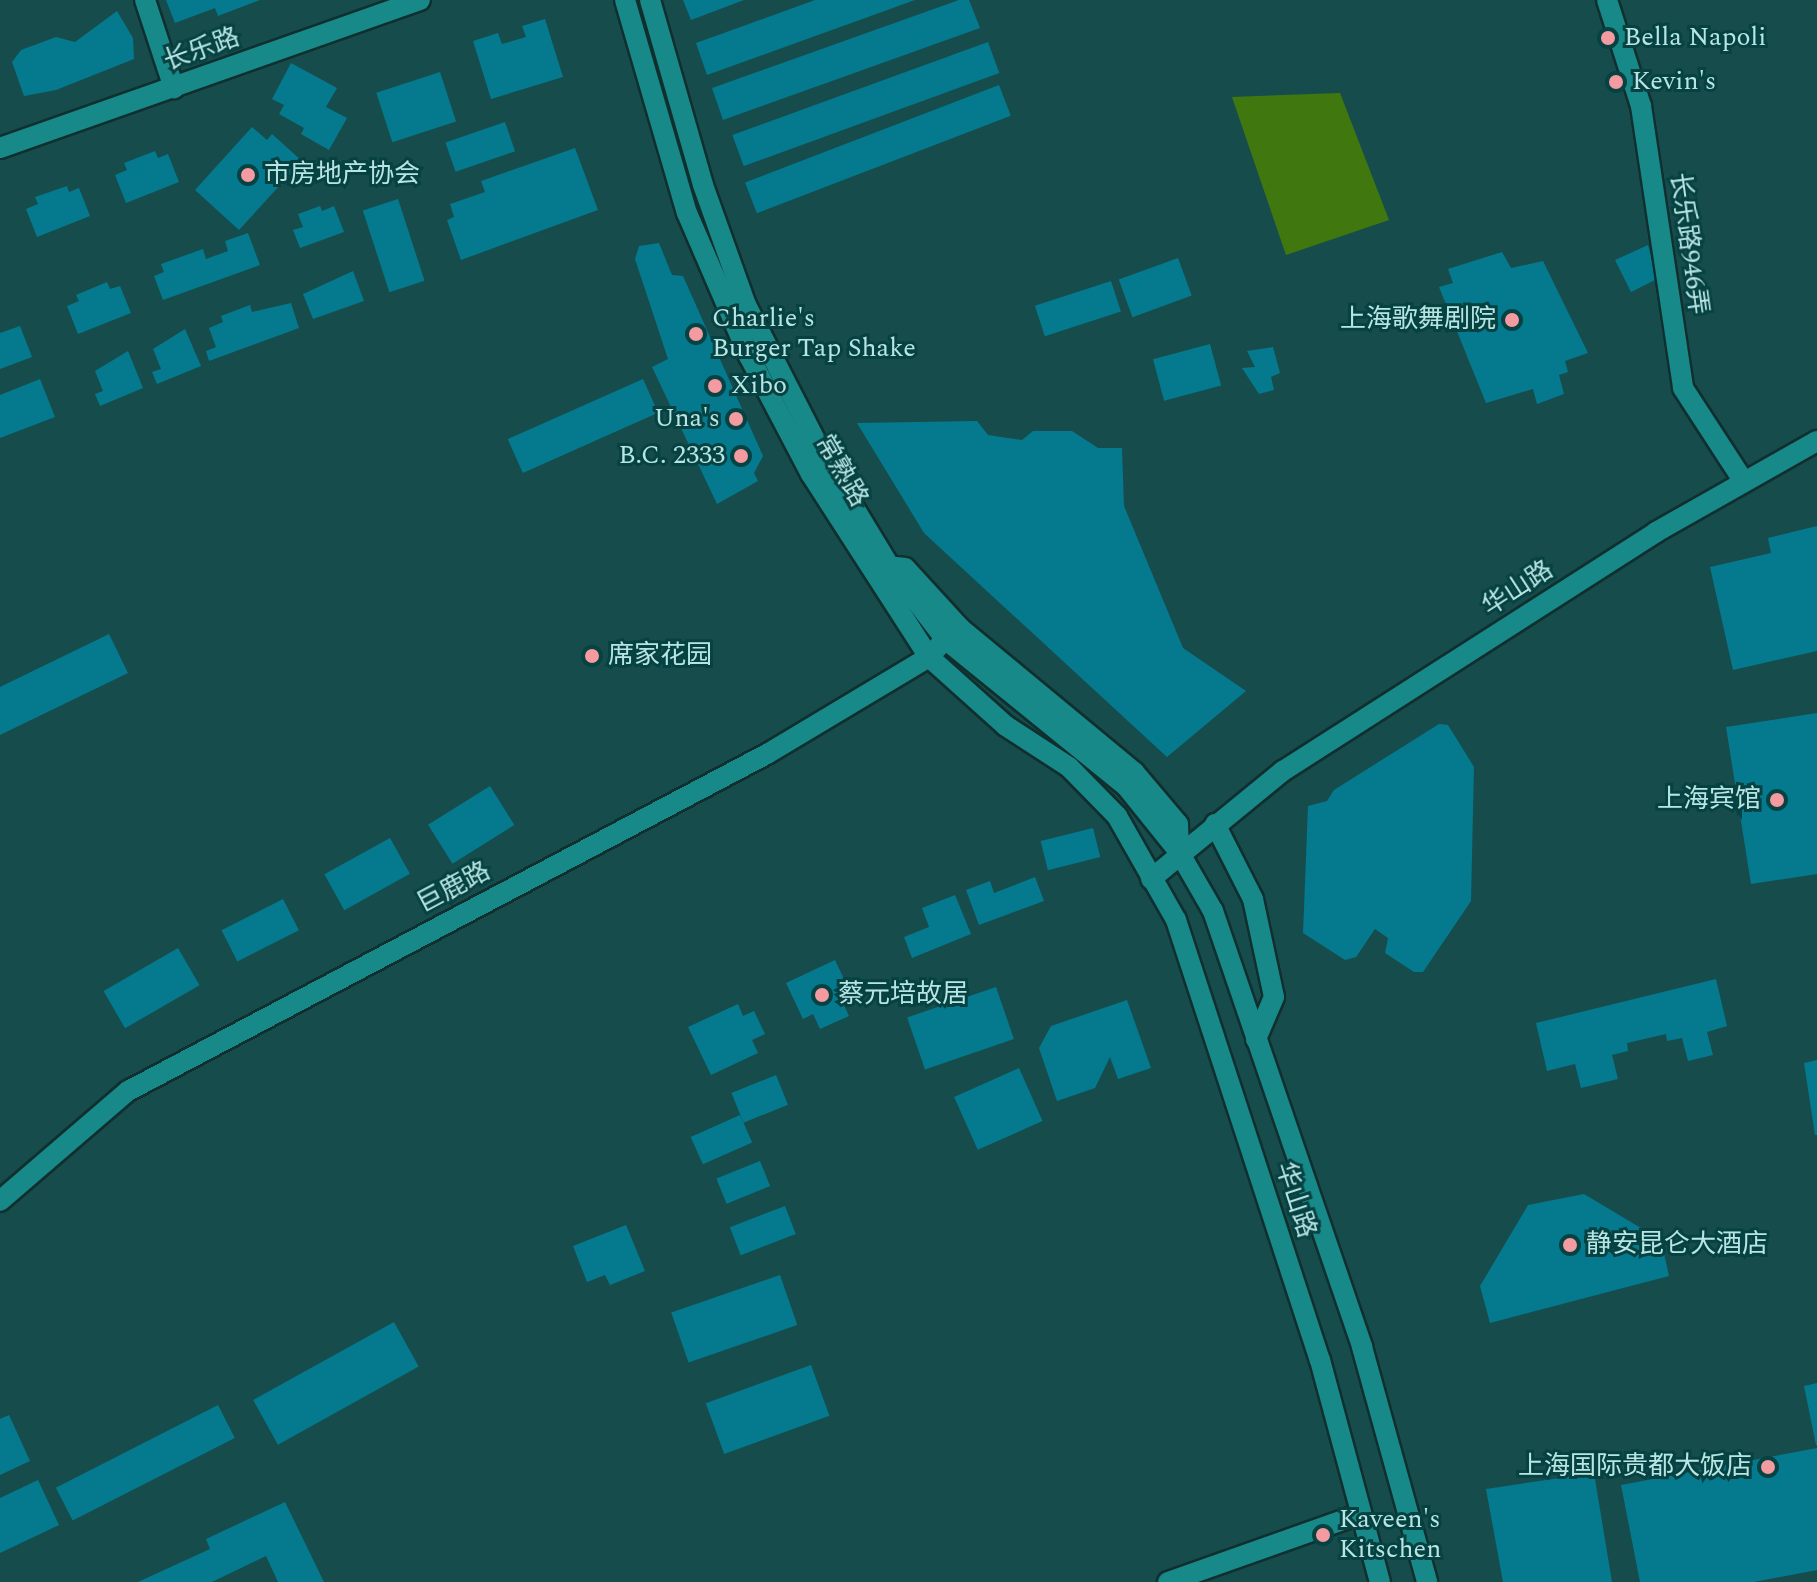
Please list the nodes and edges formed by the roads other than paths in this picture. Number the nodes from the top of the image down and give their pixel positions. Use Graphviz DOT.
graph roads {
  1 [pos="145,0"];
  2 [pos="420,0"];
  3 [pos="625,0"];
  4 [pos="650,0"];
  5 [pos="1607,0"];
  6 [pos="174,88"];
  7 [pos="0,148"];
  8 [pos="1817,441"];
  9 [pos="1744,482"];
  10 [pos="890,567"];
  11 [pos="945,639"];
  12 [pos="929,657"];
  13 [pos="1215,824"];
  14 [pos="1179,852"];
  15 [pos="1151,879"];
  16 [pos="1256,1039"];
  17 [pos="0,1201"];
  18 [pos="1360,1514"];
  19 [pos="1168,1582"];
  20 [pos="1380,1582"];
  21 [pos="1427,1582"];
  1 -- 6 [label="main road"];
  2 -- 6 [label="main road, 长乐路"];
  3 -- 12 [label="main road, 常熟路"];
  4 -- 10 [label="main road, 常熟路"];
  5 -- 9 [label="main road, 长乐路946弄"];
  6 -- 7 [label="main road, 长乐路"];
  8 -- 9 [label="main road, 华山路"];
  9 -- 13 [label="main road, 华山路"];
  10 -- 11 [label="main road, 常熟路"];
  10 -- 14 [label="main road, 常熟路"];
  11 -- 12 [label="main road, 巨鹿路"];
  11 -- 14 [label="main road, 常熟路"];
  12 -- 15 [label="main road, 常熟路"];
  12 -- 17 [label="main road, 巨鹿路"];
  13 -- 14 [label="main road, 华山路"];
  13 -- 16 [label="main road"];
  14 -- 15 [label="main road, 华山路"];
  14 -- 16 [label="main road, 华山路"];
  15 -- 18 [label="main road, 华山路"];
  16 -- 21 [label="main road, 华山路"];
  18 -- 19 [label="main road"];
  18 -- 20 [label="main road, 华山路"];
}
